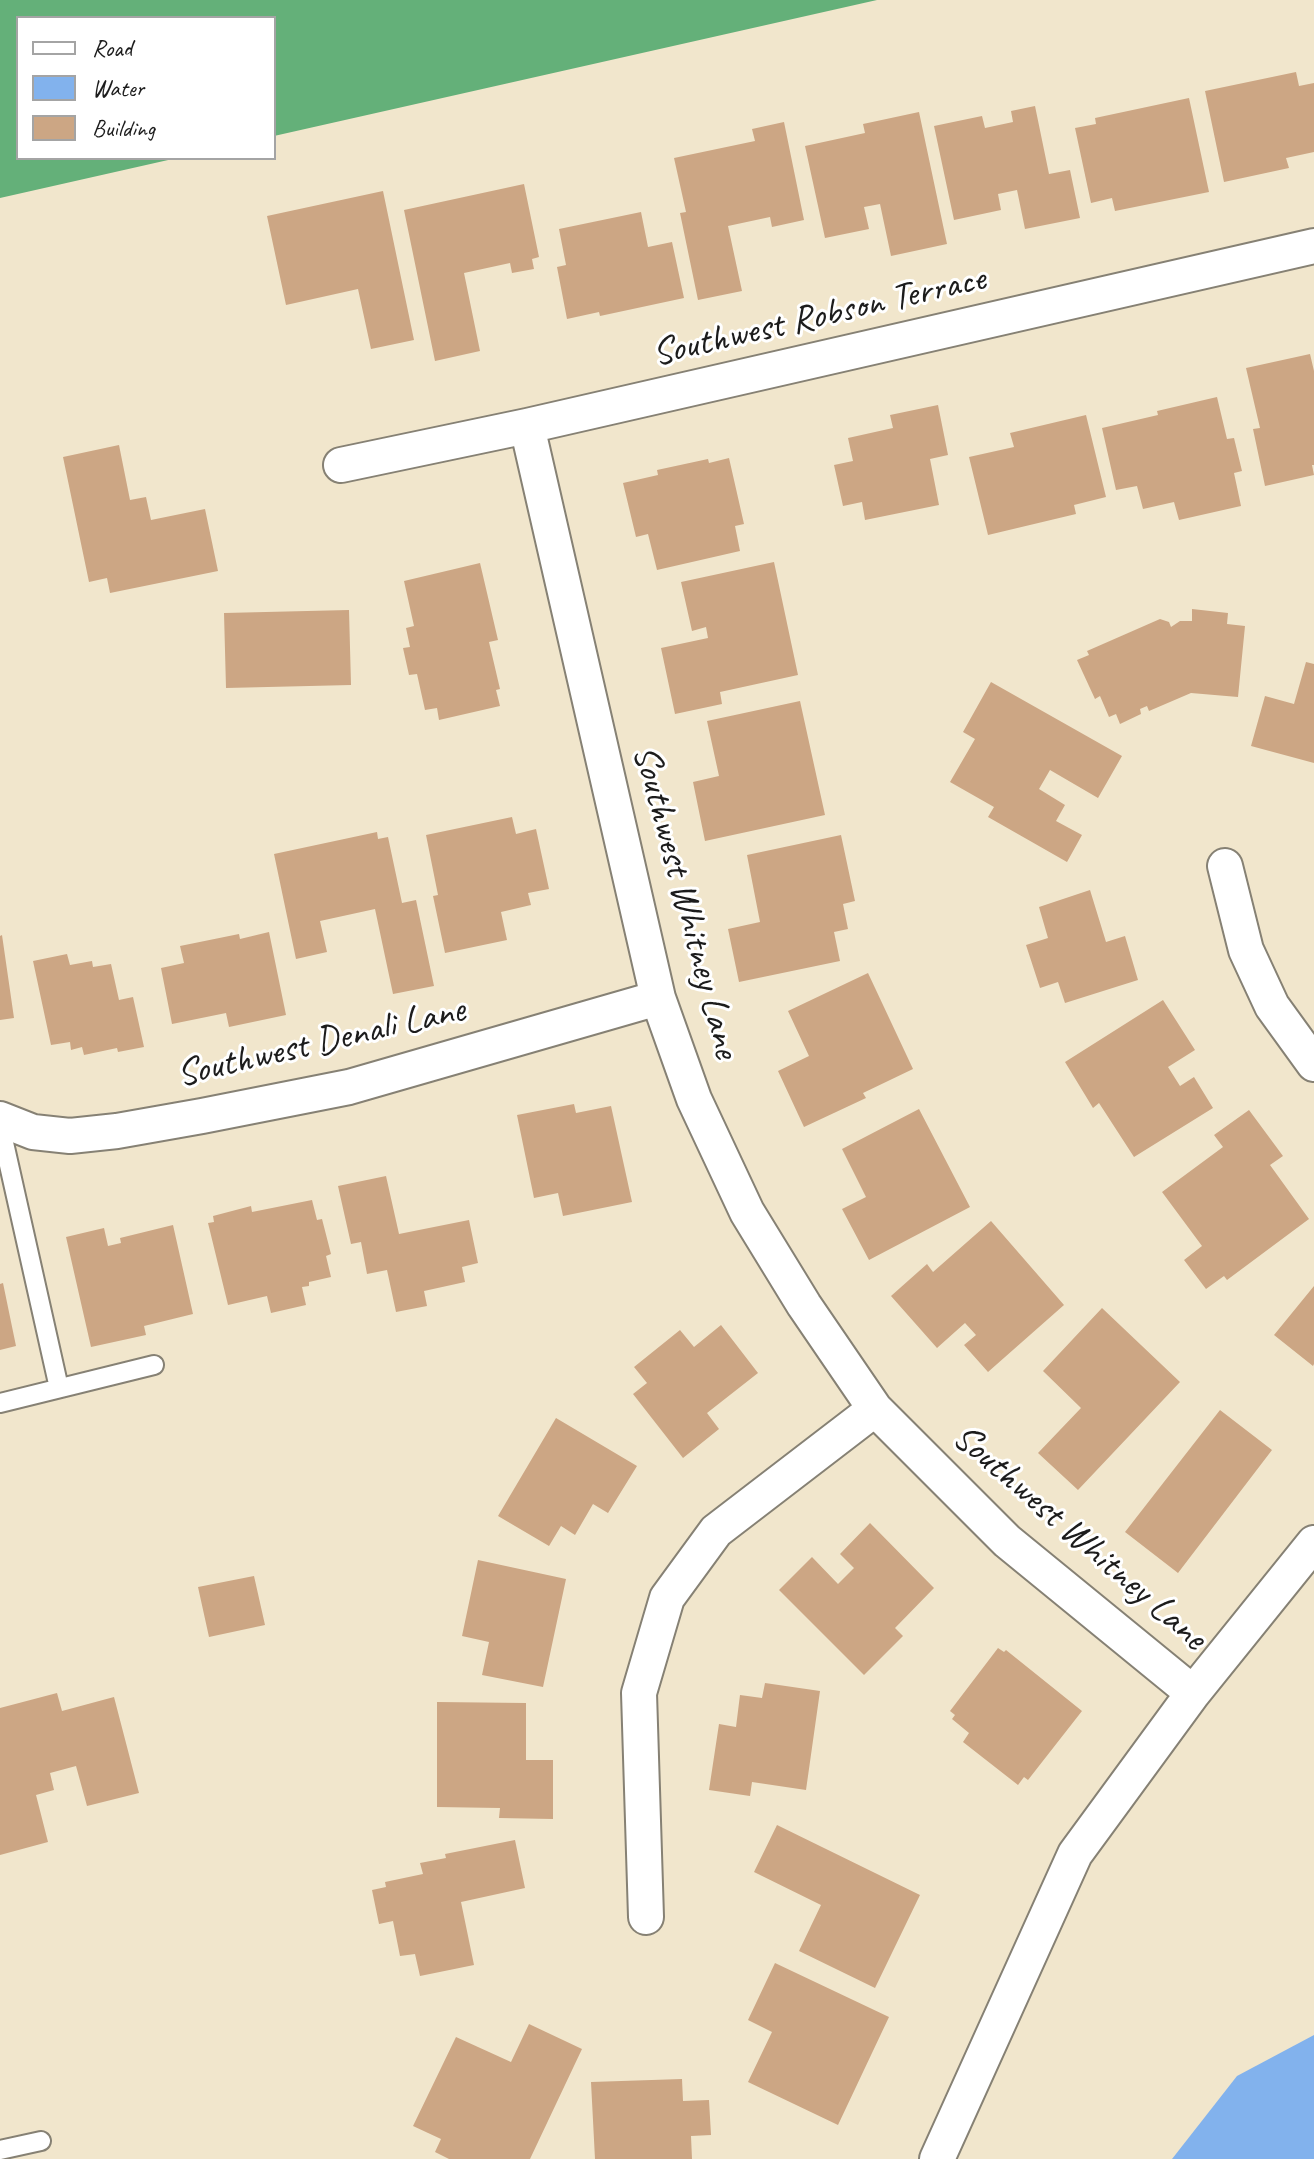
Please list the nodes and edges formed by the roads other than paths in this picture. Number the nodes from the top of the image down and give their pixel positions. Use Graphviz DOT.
graph roads {
  1 [pos="1314,246"];
  2 [pos="527,426"];
  3 [pos="341,465"];
  4 [pos="1225,866"];
  5 [pos="658,998"];
  6 [pos="1314,1064"];
  7 [pos="0,1122"];
  8 [pos="154,1365"];
  9 [pos="59,1388"];
  10 [pos="0,1403"];
  11 [pos="875,1409"];
  12 [pos="1314,1543"];
  13 [pos="1193,1693"];
  14 [pos="646,1917"];
  15 [pos="41,2141"];
  16 [pos="0,2150"];
  17 [pos="937,2159"];
  1 -- 2 [label="street, Southwest Robson Terrace"];
  2 -- 3 [label="street, Southwest Robson Terrace"];
  2 -- 5 [label="street, Southwest Whitney Lane"];
  4 -- 6 [label="street"];
  5 -- 7 [label="street, Southwest Denali Lane"];
  5 -- 11 [label="street, Southwest Whitney Lane"];
  7 -- 9 [label="lane"];
  8 -- 9 [label="lane"];
  9 -- 10 [label="lane"];
  11 -- 13 [label="street, Southwest Whitney Lane"];
  11 -- 14 [label="street"];
  12 -- 13 [label="street"];
  13 -- 17 [label="street"];
  15 -- 16 [label="lane"];
}
